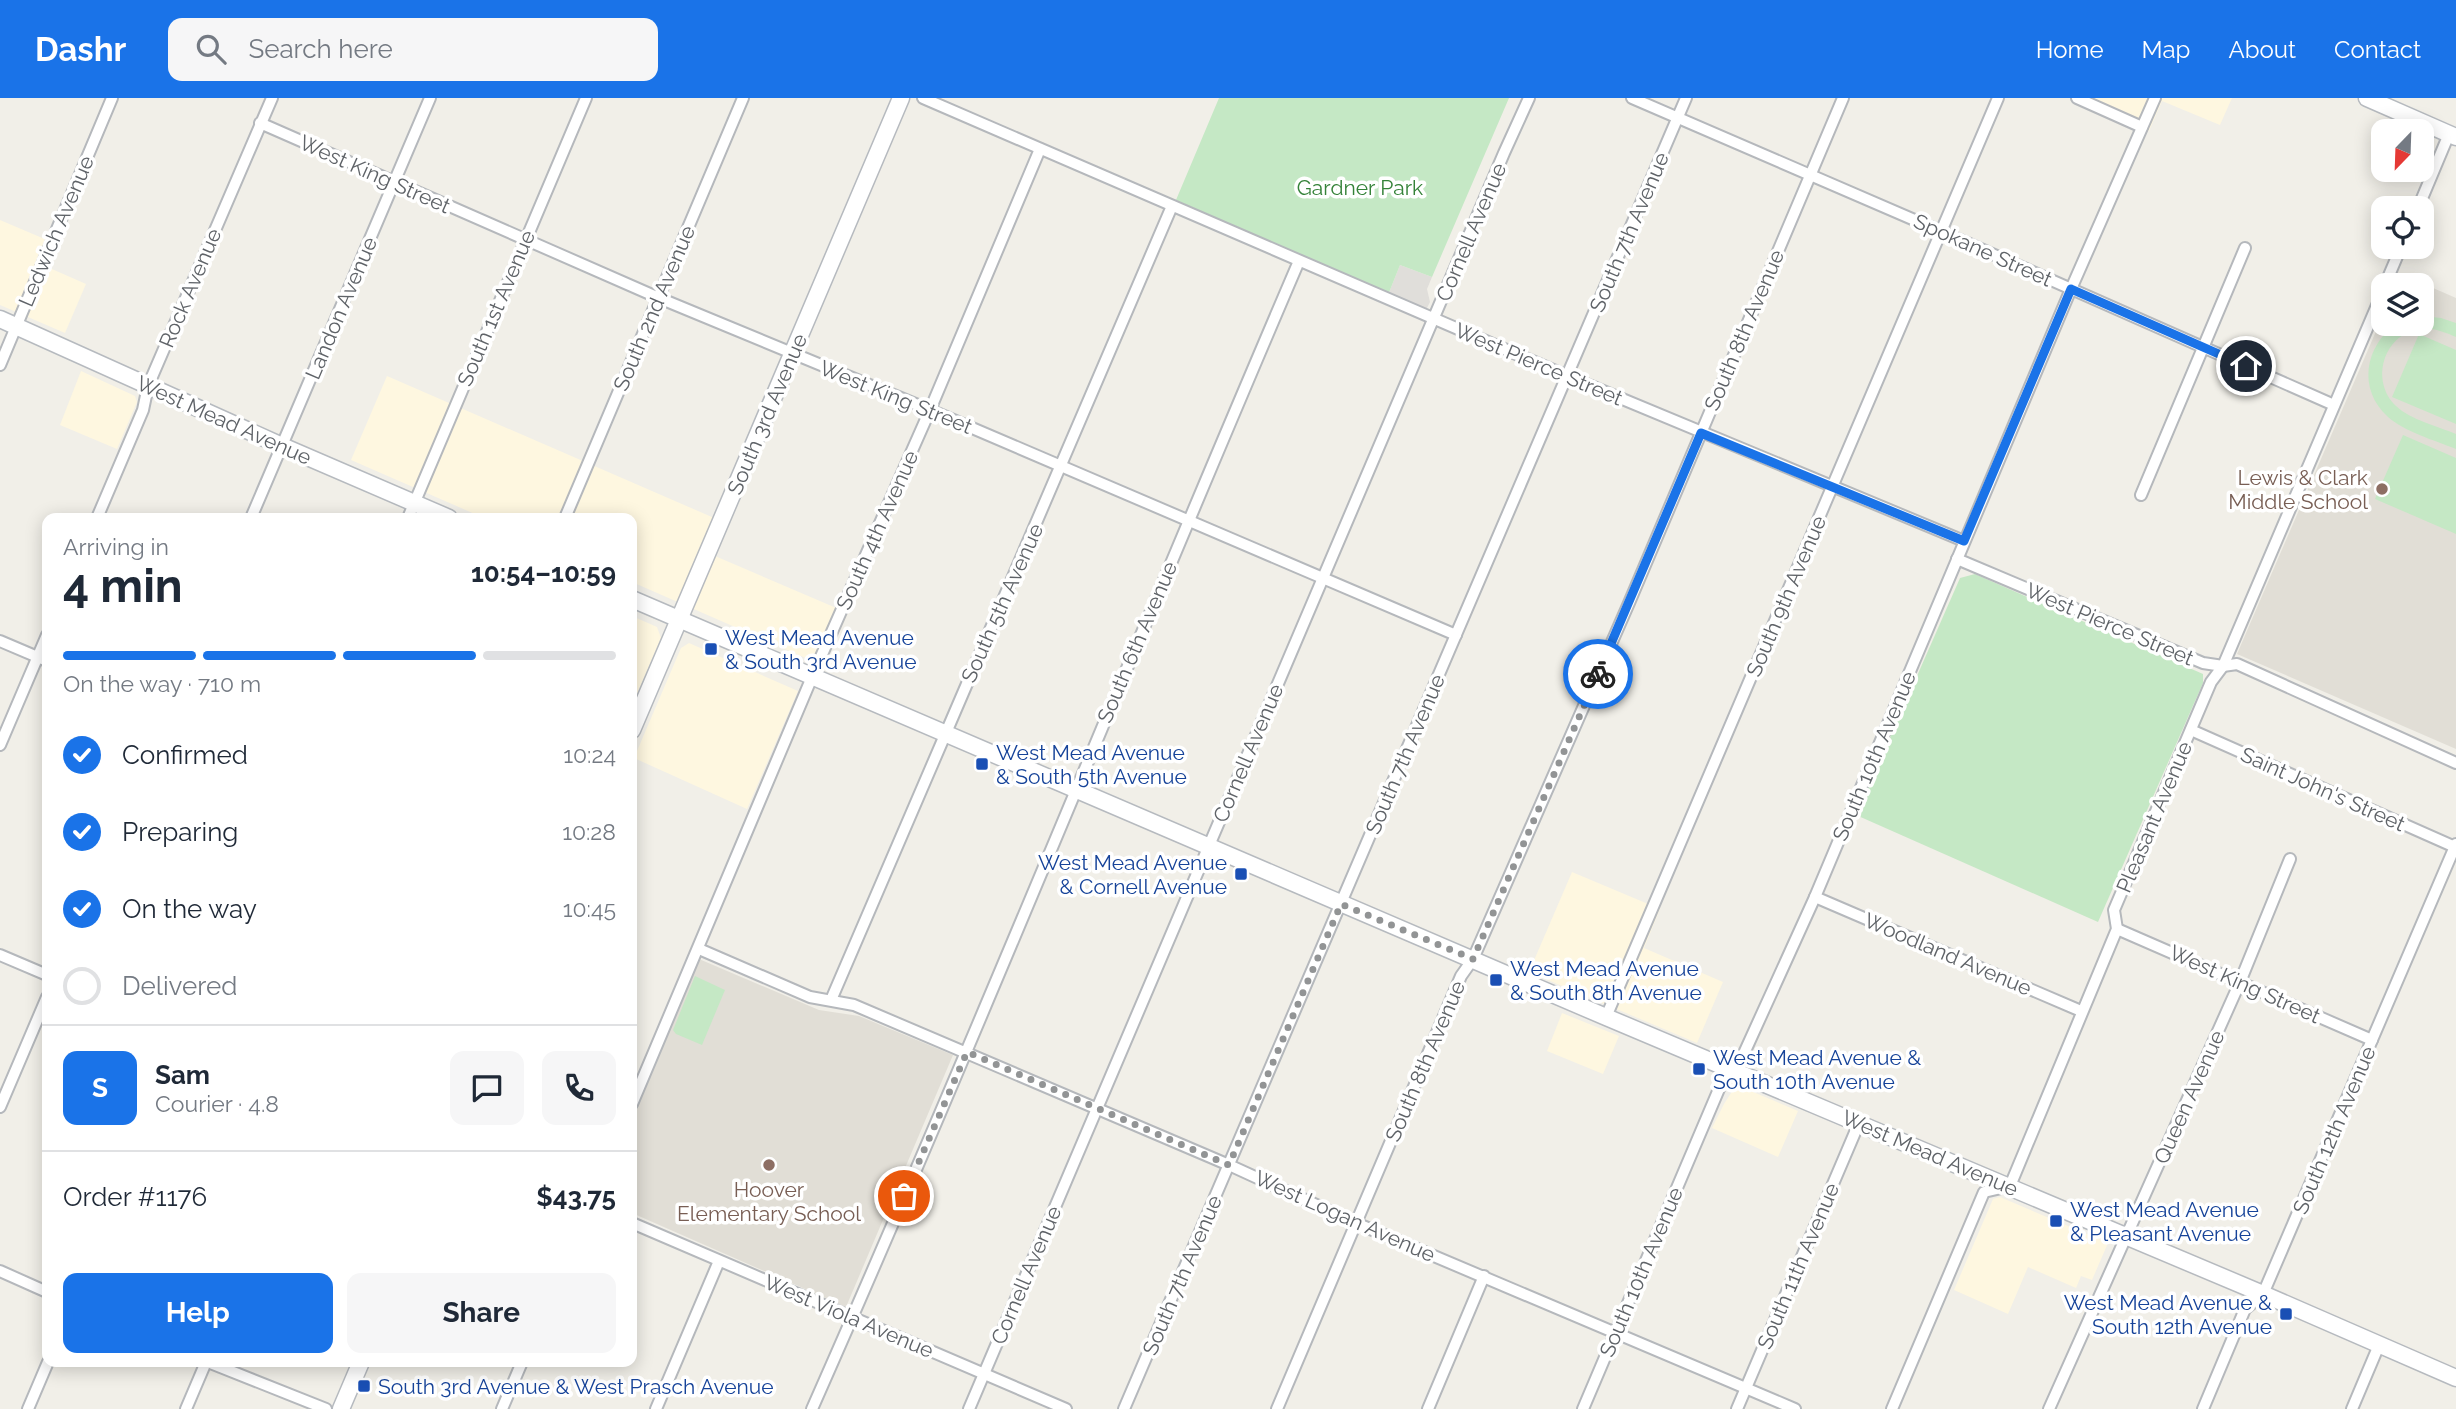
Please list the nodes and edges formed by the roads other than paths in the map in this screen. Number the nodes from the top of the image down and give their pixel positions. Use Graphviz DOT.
graph roads {
  1 [pos="113,98"];
  2 [pos="272,98"];
  3 [pos="430,98"];
  4 [pos="586,98"];
  5 [pos="743,98"];
  6 [pos="901,98"];
  7 [pos="923,98"];
  8 [pos="1530,98"];
  9 [pos="1632,98"];
  10 [pos="1686,98"];
  11 [pos="1843,98"];
  12 [pos="1998,98"];
  13 [pos="2077,98"];
  14 [pos="2155,98"];
  15 [pos="2367,98"];
  16 [pos="1678,117"];
  17 [pos="260,123"];
  18 [pos="2142,127"];
  19 [pos="2453,136"];
  20 [pos="1040,149"];
  21 [pos="1809,174"];
  22 [pos="394,182"];
  23 [pos="2424,196"];
  24 [pos="1172,206"];
  25 [pos="1940,231"];
  26 [pos="525,239"];
  27 [pos="2245,247"];
  28 [pos="1299,261"];
  29 [pos="2071,289"];
  30 [pos="659,298"];
  31 [pos="2371,318"];
  32 [pos="0,319"];
  33 [pos="1434,319"];
  34 [pos="16,326"];
  35 [pos="2201,347"];
  36 [pos="792,354"];
  37 [pos="0,365"];
  38 [pos="1567,376"];
  39 [pos="148,386"];
  40 [pos="2334,405"];
  41 [pos="930,410"];
  42 [pos="1701,433"];
  43 [pos="282,446"];
  44 [pos="1063,467"];
  45 [pos="1832,486"];
  46 [pos="2141,495"];
  47 [pos="415,502"];
  48 [pos="99,513"];
  49 [pos="253,513"];
  50 [pos="410,513"];
  51 [pos="438,513"];
  52 [pos="567,513"];
  53 [pos="1188,521"];
  54 [pos="1964,541"];
  55 [pos="1957,559"];
  56 [pos="1324,577"];
  57 [pos="637,601"];
  58 [pos="679,620"];
  59 [pos="1456,635"];
  60 [pos="0,641"];
  61 [pos="42,659"];
  62 [pos="42,661"];
  63 [pos="2223,666"];
  64 [pos="812,677"];
  65 [pos="637,718"];
  66 [pos="2191,730"];
  67 [pos="944,735"];
  68 [pos="0,745"];
  69 [pos="2456,763"];
  70 [pos="1075,791"];
  71 [pos="1209,846"];
  72 [pos="2455,846"];
  73 [pos="2290,859"];
  74 [pos="1815,897"];
  75 [pos="1341,904"];
  76 [pos="2118,929"];
  77 [pos="699,949"];
  78 [pos="0,955"];
  79 [pos="1473,959"];
  80 [pos="42,973"];
  81 [pos="2240,982"];
  82 [pos="831,1000"];
  83 [pos="42,1009"];
  84 [pos="2081,1011"];
  85 [pos="1605,1017"];
  86 [pos="2372,1040"];
  87 [pos="967,1052"];
  88 [pos="1732,1069"];
  89 [pos="637,1092"];
  90 [pos="0,1107"];
  91 [pos="1097,1110"];
  92 [pos="1859,1124"];
  93 [pos="1229,1165"];
  94 [pos="2010,1186"];
  95 [pos="1356,1223"];
  96 [pos="637,1225"];
  97 [pos="2126,1236"];
  98 [pos="719,1261"];
  99 [pos="0,1271"];
  100 [pos="1484,1276"];
  101 [pos="42,1290"];
  102 [pos="2263,1294"];
  103 [pos="852,1317"];
  104 [pos="1615,1334"];
  105 [pos="2379,1345"];
  106 [pos="46,1367"];
  107 [pos="205,1367"];
  108 [pos="220,1367"];
  109 [pos="359,1367"];
  110 [pos="520,1367"];
  111 [pos="984,1374"];
  112 [pos="2456,1378"];
  113 [pos="1746,1388"];
  114 [pos="28,1409"];
  115 [pos="186,1409"];
  116 [pos="326,1409"];
  117 [pos="341,1409"];
  118 [pos="502,1409"];
  119 [pos="656,1409"];
  120 [pos="812,1409"];
  121 [pos="969,1409"];
  122 [pos="1066,1409"];
  123 [pos="1124,1409"];
  124 [pos="1277,1409"];
  125 [pos="1428,1409"];
  126 [pos="1583,1409"];
  127 [pos="1737,1409"];
  128 [pos="1795,1409"];
  129 [pos="1892,1409"];
  130 [pos="2049,1409"];
  131 [pos="2203,1409"];
  132 [pos="2352,1409"];
  1 -- 34 [label="street, Ledwich Avenue"];
  2 -- 17 [label="street, Rock Avenue"];
  3 -- 22 [label="street, Landon Avenue"];
  4 -- 26 [label="street, South 1st Avenue"];
  5 -- 30 [label="street, South 2nd Avenue"];
  6 -- 36 [label="street, South 3rd Avenue"];
  7 -- 20 [label="street, West Pierce Street"];
  8 -- 33 [label="street, Cornell Avenue"];
  9 -- 16 [label="street, Spokane Street"];
  10 -- 16 [label="street, South 7th Avenue"];
  11 -- 21 [label="street, South 8th Avenue"];
  12 -- 25 [label="street, South 9th Avenue"];
  13 -- 18 [label="street"];
  14 -- 18 [label="street, South 10th Avenue"];
  15 -- 19 [label="street"];
  16 -- 21 [label="street, Spokane Street"];
  16 -- 38 [label="street, South 7th Avenue"];
  17 -- 22 [label="street, West King Street"];
  17 -- 39 [label="street, Rock Avenue"];
  18 -- 29 [label="street, South 10th Avenue"];
  19 -- 23 [label="street"];
  20 -- 24 [label="street, West Pierce Street"];
  20 -- 41 [label="street, South 4th Avenue"];
  21 -- 25 [label="street, Spokane Street"];
  21 -- 42 [label="street, South 8th Avenue"];
  22 -- 26 [label="street, West King Street"];
  22 -- 43 [label="street, Landon Avenue"];
  24 -- 28 [label="street, West Pierce Street"];
  24 -- 44 [label="street, South 5th Avenue"];
  25 -- 29 [label="street, Spokane Street"];
  25 -- 45 [label="street, South 9th Avenue"];
  26 -- 30 [label="street, West King Street"];
  26 -- 47 [label="street, South 1st Avenue"];
  27 -- 35 [label="street"];
  28 -- 33 [label="street, West Pierce Street"];
  28 -- 53 [label="street, South 6th Avenue"];
  29 -- 35 [label="street, Spokane Street"];
  29 -- 54 [label="street, South 10th Avenue"];
  30 -- 36 [label="street, West King Street"];
  30 -- 52 [label="street, South 2nd Avenue"];
  31 -- 40 [label="street, Pleasant Avenue"];
  32 -- 34 [label="street, West Mead Avenue"];
  33 -- 38 [label="street, West Pierce Street"];
  33 -- 56 [label="street, Cornell Avenue"];
  34 -- 37 [label="street, Ledwich Avenue"];
  34 -- 39 [label="street, West Mead Avenue"];
  35 -- 40 [label="street, Spokane Street"];
  35 -- 46 [label="street"];
  36 -- 41 [label="street, West King Street"];
  36 -- 58 [label="street, South 3rd Avenue"];
  38 -- 42 [label="street, West Pierce Street"];
  38 -- 59 [label="street, South 7th Avenue"];
  39 -- 43 [label="street, West Mead Avenue"];
  39 -- 48 [label="street, Rock Avenue"];
  40 -- 63 [label="street, Pleasant Avenue"];
  41 -- 44 [label="street, West King Street"];
  41 -- 64 [label="street, South 4th Avenue"];
  42 -- 45 [label="street, West Pierce Street"];
  42 -- 79 [label="street, South 8th Avenue"];
  43 -- 47 [label="street, West Mead Avenue"];
  43 -- 49 [label="street, Landon Avenue"];
  44 -- 53 [label="street, West King Street"];
  44 -- 67 [label="street, South 5th Avenue"];
  45 -- 54 [label="street, West Pierce Street"];
  45 -- 85 [label="street, South 9th Avenue"];
  47 -- 50 [label="street, South 1st Avenue"];
  47 -- 51 [label="street, West Mead Avenue"];
  53 -- 56 [label="street, West King Street"];
  53 -- 70 [label="street, South 6th Avenue"];
  54 -- 55 [label="street, South 10th Avenue"];
  55 -- 63 [label="street, West Pierce Street"];
  55 -- 74 [label="street, South 10th Avenue"];
  56 -- 59 [label="street, West King Street"];
  56 -- 71 [label="street, Cornell Avenue"];
  57 -- 58 [label="street, West Mead Avenue"];
  58 -- 64 [label="street, West Mead Avenue"];
  58 -- 65 [label="street, South 3rd Avenue"];
  59 -- 75 [label="street, South 7th Avenue"];
  60 -- 61 [label="street"];
  62 -- 68 [label="street"];
  63 -- 66 [label="street, Pleasant Avenue"];
  63 -- 69 [label="street, West Pierce Street"];
  64 -- 67 [label="street, West Mead Avenue"];
  64 -- 77 [label="street, South 4th Avenue"];
  66 -- 72 [label="street, Saint John's Street"];
  66 -- 76 [label="street, Pleasant Avenue"];
  67 -- 70 [label="street, West Mead Avenue"];
  67 -- 82 [label="street, South 5th Avenue"];
  70 -- 71 [label="street, West Mead Avenue"];
  70 -- 87 [label="street, South 6th Avenue"];
  71 -- 75 [label="street, West Mead Avenue"];
  71 -- 91 [label="street, Cornell Avenue"];
  72 -- 86 [label="street, South 12th Avenue"];
  73 -- 81 [label="street, Queen Avenue"];
  74 -- 84 [label="street, Woodland Avenue"];
  74 -- 88 [label="street, South 10th Avenue"];
  75 -- 79 [label="street, West Mead Avenue"];
  75 -- 93 [label="street, South 7th Avenue"];
  76 -- 81 [label="street, West King Street"];
  76 -- 84 [label="street, Pleasant Avenue"];
  77 -- 82 [label="street, West Logan Avenue"];
  77 -- 89 [label="street, South 4th Avenue"];
  78 -- 80 [label="street"];
  79 -- 85 [label="street, West Mead Avenue"];
  79 -- 95 [label="street, South 8th Avenue"];
  81 -- 86 [label="street, West King Street"];
  81 -- 97 [label="street, Queen Avenue"];
  82 -- 87 [label="street, West Logan Avenue"];
  83 -- 90 [label="street"];
  84 -- 94 [label="street, Pleasant Avenue"];
  85 -- 88 [label="street, West Mead Avenue"];
  86 -- 102 [label="street, South 12th Avenue"];
  87 -- 91 [label="street, West Logan Avenue"];
  87 -- 103 [label="street, South 6th Avenue"];
  88 -- 92 [label="street, West Mead Avenue"];
  88 -- 104 [label="street, South 10th Avenue"];
  91 -- 93 [label="street, West Logan Avenue"];
  91 -- 111 [label="street, Cornell Avenue"];
  92 -- 94 [label="street, West Mead Avenue"];
  92 -- 113 [label="street, South 11th Avenue"];
  93 -- 95 [label="street, West Logan Avenue"];
  93 -- 123 [label="street, South 7th Avenue"];
  94 -- 97 [label="street, West Mead Avenue"];
  94 -- 129 [label="street"];
  95 -- 100 [label="street, West Logan Avenue"];
  95 -- 124 [label="street, South 8th Avenue"];
  96 -- 98 [label="street, West Viola Avenue"];
  97 -- 102 [label="street, West Mead Avenue"];
  97 -- 130 [label="street, Queen Avenue"];
  98 -- 103 [label="street, West Viola Avenue"];
  98 -- 119 [label="street"];
  99 -- 101 [label="street"];
  100 -- 104 [label="street, West Logan Avenue"];
  100 -- 125 [label="street"];
  102 -- 105 [label="street, West Mead Avenue"];
  102 -- 131 [label="street, South 12th Avenue"];
  103 -- 111 [label="street, West Viola Avenue"];
  103 -- 120 [label="street, South 6th Avenue"];
  104 -- 113 [label="street, West Logan Avenue"];
  104 -- 126 [label="street, South 10th Avenue"];
  105 -- 112 [label="street, West Mead Avenue"];
  105 -- 132 [label="street"];
  106 -- 114 [label="street"];
  107 -- 115 [label="street"];
  108 -- 116 [label="street"];
  109 -- 117 [label="street"];
  110 -- 118 [label="street"];
  111 -- 121 [label="street, Cornell Avenue"];
  111 -- 122 [label="street, West Viola Avenue"];
  113 -- 127 [label="street, South 11th Avenue"];
  113 -- 128 [label="street, West Logan Avenue"];
}
